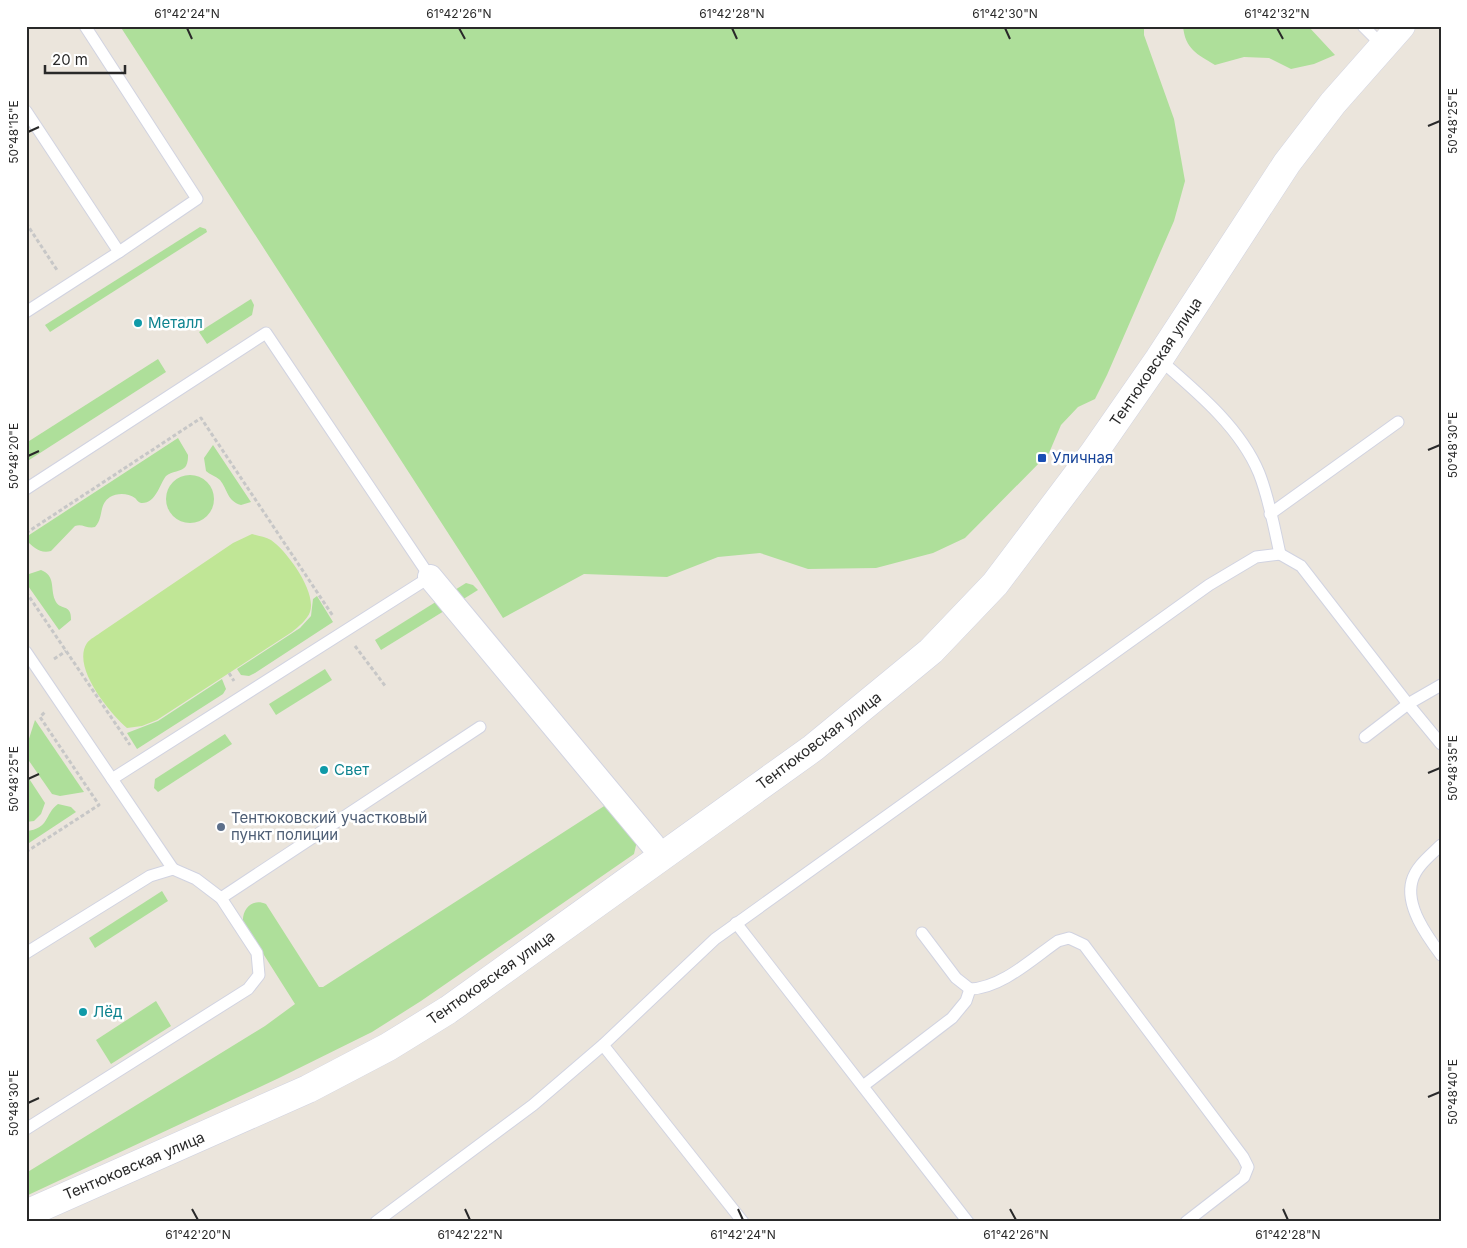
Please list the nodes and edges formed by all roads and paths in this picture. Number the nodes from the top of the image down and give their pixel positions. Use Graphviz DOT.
graph roads {
  1 [pos="85,26"];
  2 [pos="1363,26"];
  3 [pos="1401,26"];
  4 [pos="1383,46"];
  5 [pos="26,111"];
  6 [pos="26,223"];
  7 [pos="119,252"];
  8 [pos="50,275"];
  9 [pos="26,312"];
  10 [pos="1159,359"];
  11 [pos="1398,422"];
  12 [pos="26,489"];
  13 [pos="1270,514"];
  14 [pos="26,533"];
  15 [pos="1280,554"];
  16 [pos="430,577"];
  17 [pos="26,592"];
  18 [pos="344,632"];
  19 [pos="26,652"];
  20 [pos="1441,685"];
  21 [pos="386,687"];
  22 [pos="1408,704"];
  23 [pos="480,727"];
  24 [pos="1365,737"];
  25 [pos="1441,744"];
  26 [pos="131,746"];
  27 [pos="112,779"];
  28 [pos="90,810"];
  29 [pos="653,845"];
  30 [pos="1441,845"];
  31 [pos="26,852"];
  32 [pos="173,869"];
  33 [pos="222,898"];
  34 [pos="736,923"];
  35 [pos="922,933"];
  36 [pos="26,953"];
  37 [pos="1441,955"];
  38 [pos="970,989"];
  39 [pos="603,1045"];
  40 [pos="863,1086"];
  41 [pos="26,1129"];
  42 [pos="26,1214"];
  43 [pos="376,1222"];
  44 [pos="743,1222"];
  45 [pos="968,1222"];
  46 [pos="1186,1222"];
  1 -- 7 [label="lane"];
  2 -- 4 [label="lane"];
  3 -- 4 [label="street, Тентюковская улица"];
  4 -- 10 [label="street, Тентюковская улица"];
  5 -- 7 [label="lane"];
  6 -- 8 [label="path"];
  7 -- 9 [label="lane"];
  10 -- 13 [label="lane"];
  10 -- 42 [label="street, Тентюковская улица"];
  11 -- 13 [label="lane"];
  12 -- 16 [label="lane"];
  13 -- 15 [label="lane"];
  14 -- 18 [label="path"];
  15 -- 22 [label="lane"];
  15 -- 34 [label="lane"];
  16 -- 18 [label="lane"];
  16 -- 29 [label="street"];
  17 -- 26 [label="path"];
  18 -- 21 [label="path"];
  18 -- 27 [label="lane"];
  19 -- 27 [label="lane"];
  20 -- 22 [label="lane"];
  22 -- 24 [label="lane"];
  22 -- 25 [label="lane"];
  23 -- 33 [label="lane"];
  27 -- 32 [label="lane"];
  28 -- 31 [label="path"];
  30 -- 37 [label="lane"];
  32 -- 33 [label="lane"];
  32 -- 36 [label="lane"];
  33 -- 41 [label="lane"];
  34 -- 39 [label="lane"];
  34 -- 40 [label="lane"];
  35 -- 38 [label="lane"];
  38 -- 40 [label="lane"];
  38 -- 46 [label="lane"];
  39 -- 43 [label="lane"];
  39 -- 44 [label="lane"];
  40 -- 45 [label="lane"];
}
